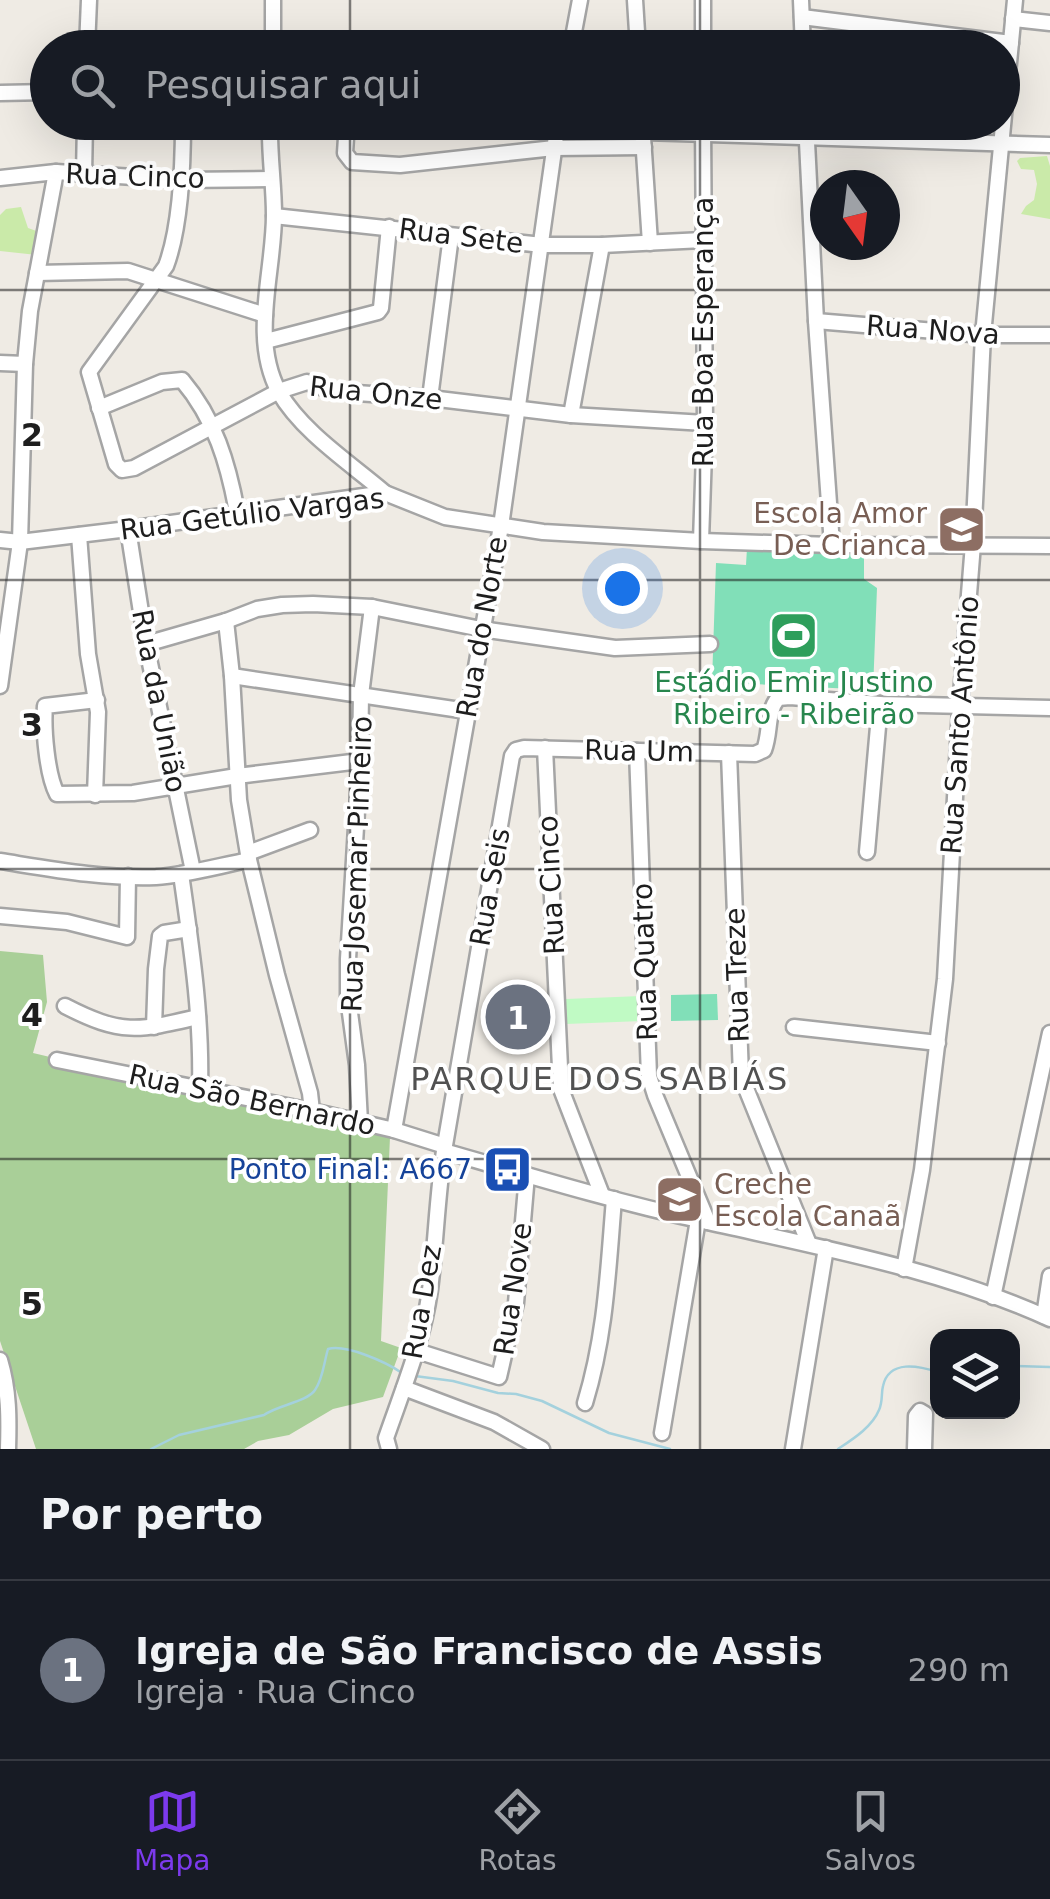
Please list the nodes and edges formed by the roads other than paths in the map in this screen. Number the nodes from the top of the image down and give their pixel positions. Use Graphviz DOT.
graph roads {
  1 [pos="88,0"];
  2 [pos="274,0"];
  3 [pos="580,0"];
  4 [pos="635,0"];
  5 [pos="702,0"];
  6 [pos="801,0"];
  7 [pos="1015,0"];
  8 [pos="802,17"];
  9 [pos="1013,20"];
  10 [pos="1050,23"];
  11 [pos="87,30"];
  12 [pos="273,30"];
  13 [pos="574,30"];
  14 [pos="637,30"];
  15 [pos="702,30"];
  16 [pos="802,30"];
  17 [pos="906,30"];
  18 [pos="1012,30"];
  19 [pos="30,92"];
  20 [pos="0,93"];
  21 [pos="85,140"];
  22 [pos="182,140"];
  23 [pos="270,140"];
  24 [pos="345,140"];
  25 [pos="555,140"];
  26 [pos="605,140"];
  27 [pos="643,140"];
  28 [pos="702,140"];
  29 [pos="807,140"];
  30 [pos="968,140"];
  31 [pos="1001,142"];
  32 [pos="1050,145"];
  33 [pos="554,148"];
  34 [pos="56,172"];
  35 [pos="84,174"];
  36 [pos="0,178"];
  37 [pos="271,179"];
  38 [pos="180,180"];
  39 [pos="274,216"];
  40 [pos="389,228"];
  41 [pos="451,236"];
  42 [pos="703,240"];
  43 [pos="650,243"];
  44 [pos="542,245"];
  45 [pos="602,245"];
  46 [pos="37,274"];
  47 [pos="158,280"];
  48 [pos="265,315"];
  49 [pos="816,321"];
  50 [pos="983,335"];
  51 [pos="1050,335"];
  52 [pos="266,340"];
  53 [pos="0,363"];
  54 [pos="26,364"];
  55 [pos="279,390"];
  56 [pos="430,398"];
  57 [pos="99,408"];
  58 [pos="517,409"];
  59 [pos="571,414"];
  60 [pos="705,423"];
  61 [pos="214,427"];
  62 [pos="386,493"];
  63 [pos="237,512"];
  64 [pos="500,526"];
  65 [pos="128,529"];
  66 [pos="79,535"];
  67 [pos="0,540"];
  68 [pos="701,541"];
  69 [pos="20,542"];
  70 [pos="973,544"];
  71 [pos="832,545"];
  72 [pos="1050,546"];
  73 [pos="372,607"];
  74 [pos="226,621"];
  75 [pos="482,630"];
  76 [pos="146,644"];
  77 [pos="710,644"];
  78 [pos="232,676"];
  79 [pos="0,686"];
  80 [pos="361,695"];
  81 [pos="97,700"];
  82 [pos="880,704"];
  83 [pos="960,707"];
  84 [pos="1050,708"];
  85 [pos="466,711"];
  86 [pos="524,748"];
  87 [pos="545,748"];
  88 [pos="637,750"];
  89 [pos="729,753"];
  90 [pos="360,762"];
  91 [pos="237,776"];
  92 [pos="175,787"];
  93 [pos="95,794"];
  94 [pos="310,830"];
  95 [pos="867,852"];
  96 [pos="248,857"];
  97 [pos="0,862"];
  98 [pos="187,873"];
  99 [pos="128,876"];
  100 [pos="0,916"];
  101 [pos="189,929"];
  102 [pos="65,1006"];
  103 [pos="198,1017"];
  104 [pos="154,1027"];
  105 [pos="794,1027"];
  106 [pos="1050,1033"];
  107 [pos="938,1042"];
  108 [pos="57,1060"];
  109 [pos="200,1088"];
  110 [pos="312,1111"];
  111 [pos="360,1122"];
  112 [pos="394,1130"];
  113 [pos="444,1148"];
  114 [pos="527,1175"];
  115 [pos="608,1197"];
  116 [pos="703,1221"];
  117 [pos="809,1244"];
  118 [pos="826,1248"];
  119 [pos="904,1269"];
  120 [pos="1050,1276"];
  121 [pos="993,1297"];
  122 [pos="1047,1318"];
  123 [pos="0,1360"];
  124 [pos="410,1371"];
  125 [pos="4,1402"];
  126 [pos="585,1403"];
  127 [pos="662,1433"];
  128 [pos="8,1449"];
  129 [pos="390,1449"];
  130 [pos="542,1449"];
  131 [pos="793,1449"];
  132 [pos="915,1449"];
  133 [pos="924,1449"];
  1 -- 11 [label="street"];
  2 -- 12 [label="street"];
  3 -- 13 [label="street"];
  4 -- 14 [label="street"];
  5 -- 15 [label="street"];
  6 -- 8 [label="street"];
  7 -- 9 [label="street, Rua Santo Antônio"];
  8 -- 16 [label="street"];
  8 -- 17 [label="street"];
  9 -- 10 [label="street"];
  9 -- 18 [label="street, Rua Santo Antônio"];
  19 -- 20 [label="street"];
  21 -- 35 [label="street"];
  22 -- 38 [label="street"];
  23 -- 37 [label="street"];
  24 -- 33 [label="street"];
  25 -- 33 [label="street, Rua do Norte"];
  26 -- 33 [label="street"];
  27 -- 43 [label="street"];
  28 -- 42 [label="street, Rua Boa Esperança"];
  29 -- 49 [label="street"];
  30 -- 31 [label="street"];
  31 -- 32 [label="street"];
  31 -- 50 [label="street, Rua Santo Antônio"];
  33 -- 44 [label="street, Rua do Norte"];
  34 -- 35 [label="street, Rua Cinco"];
  34 -- 36 [label="street, Rua Cinco"];
  34 -- 46 [label="street"];
  35 -- 38 [label="street, Rua Cinco"];
  37 -- 38 [label="street, Rua Cinco"];
  37 -- 39 [label="street"];
  38 -- 47 [label="street"];
  39 -- 40 [label="street, Rua Sete"];
  39 -- 48 [label="street"];
  40 -- 41 [label="street, Rua Sete"];
  40 -- 52 [label="street"];
  41 -- 44 [label="street, Rua Sete"];
  41 -- 56 [label="street"];
  42 -- 43 [label="street, Rua Sete"];
  42 -- 60 [label="street, Rua Boa Esperança"];
  43 -- 45 [label="street, Rua Sete"];
  44 -- 45 [label="street, Rua Sete"];
  44 -- 58 [label="street, Rua do Norte"];
  45 -- 59 [label="street"];
  46 -- 47 [label="street"];
  46 -- 54 [label="street"];
  47 -- 48 [label="street"];
  47 -- 57 [label="street"];
  48 -- 52 [label="street"];
  49 -- 50 [label="street, Rua Nova"];
  49 -- 71 [label="street"];
  50 -- 51 [label="street, Rua Nova"];
  50 -- 70 [label="street, Rua Santo Antônio"];
  52 -- 55 [label="street"];
  53 -- 54 [label="street"];
  54 -- 69 [label="street"];
  55 -- 56 [label="street, Rua Onze"];
  55 -- 61 [label="street, Rua Onze"];
  55 -- 62 [label="street"];
  56 -- 58 [label="street, Rua Onze"];
  57 -- 61 [label="street"];
  57 -- 61 [label="street, Rua Onze"];
  58 -- 59 [label="street, Rua Onze"];
  58 -- 64 [label="street, Rua do Norte"];
  59 -- 60 [label="street, Rua Onze"];
  60 -- 68 [label="street, Rua Boa Esperança"];
  61 -- 63 [label="street"];
  62 -- 63 [label="street, Rua Getúlio Vargas"];
  62 -- 64 [label="street, Rua Getúlio Vargas"];
  63 -- 65 [label="street, Rua Getúlio Vargas"];
  64 -- 68 [label="street, Rua Getúlio Vargas"];
  64 -- 75 [label="street, Rua do Norte"];
  65 -- 66 [label="street, Rua Getúlio Vargas"];
  65 -- 76 [label="street, Rua da União"];
  66 -- 69 [label="street, Rua Getúlio Vargas"];
  66 -- 81 [label="street"];
  67 -- 69 [label="street, Rua Getúlio Vargas"];
  68 -- 71 [label="street, Rua Getúlio Vargas"];
  69 -- 79 [label="street"];
  70 -- 71 [label="street, Rua Getúlio Vargas"];
  70 -- 72 [label="street, Rua Getúlio Vargas"];
  70 -- 83 [label="street, Rua Santo Antônio"];
  73 -- 74 [label="street"];
  73 -- 75 [label="street"];
  73 -- 80 [label="street, Rua Josemar Pinheiro"];
  74 -- 76 [label="street"];
  74 -- 78 [label="street"];
  75 -- 77 [label="street"];
  75 -- 85 [label="street, Rua do Norte"];
  76 -- 92 [label="street, Rua da União"];
  78 -- 80 [label="street"];
  78 -- 91 [label="street"];
  80 -- 85 [label="street"];
  80 -- 90 [label="street, Rua Josemar Pinheiro"];
  81 -- 93 [label="street"];
  81 -- 93 [label="street"];
  82 -- 83 [label="street"];
  82 -- 89 [label="street, Rua Um"];
  82 -- 95 [label="street"];
  83 -- 84 [label="street"];
  83 -- 107 [label="street, Rua Santo Antônio"];
  85 -- 112 [label="street, Rua do Norte"];
  86 -- 87 [label="street, Rua Um"];
  86 -- 113 [label="street, Rua Seis"];
  87 -- 88 [label="street, Rua Um"];
  87 -- 115 [label="street, Rua Cinco"];
  88 -- 89 [label="street, Rua Um"];
  88 -- 116 [label="street, Rua Quatro"];
  89 -- 117 [label="street, Rua Treze"];
  90 -- 91 [label="street"];
  90 -- 111 [label="street, Rua Josemar Pinheiro"];
  91 -- 92 [label="street"];
  91 -- 96 [label="street"];
  92 -- 93 [label="street"];
  92 -- 98 [label="street, Rua da União"];
  94 -- 96 [label="street"];
  96 -- 98 [label="street"];
  96 -- 110 [label="street"];
  97 -- 99 [label="street"];
  98 -- 99 [label="street"];
  98 -- 101 [label="street, Rua da União"];
  99 -- 100 [label="street"];
  101 -- 103 [label="street, Rua da União"];
  101 -- 104 [label="street"];
  102 -- 104 [label="street"];
  103 -- 104 [label="street"];
  103 -- 109 [label="street, Rua da União"];
  105 -- 107 [label="street"];
  106 -- 121 [label="street"];
  107 -- 119 [label="street, Rua Santo Antônio"];
  108 -- 109 [label="street, Rua São Bernardo"];
  109 -- 110 [label="street, Rua São Bernardo"];
  110 -- 111 [label="street, Rua São Bernardo"];
  111 -- 112 [label="street, Rua São Bernardo"];
  112 -- 113 [label="street, Rua São Bernardo"];
  113 -- 114 [label="street, Rua São Bernardo"];
  113 -- 124 [label="street, Rua Dez"];
  114 -- 115 [label="street, Rua São Bernardo"];
  114 -- 124 [label="street, Rua Nove"];
  115 -- 116 [label="street, Rua São Bernardo"];
  115 -- 126 [label="street"];
  116 -- 117 [label="street, Rua São Bernardo"];
  116 -- 127 [label="street"];
  117 -- 118 [label="street, Rua São Bernardo"];
  118 -- 119 [label="street, Rua São Bernardo"];
  118 -- 131 [label="street"];
  119 -- 121 [label="street, Rua São Bernardo"];
  120 -- 122 [label="street"];
  121 -- 122 [label="street, Rua São Bernardo"];
  123 -- 125 [label="street"];
  124 -- 129 [label="street, Rua Dez"];
  124 -- 130 [label="street"];
  125 -- 128 [label="street"];
  132 -- 133 [label="street"];
}
